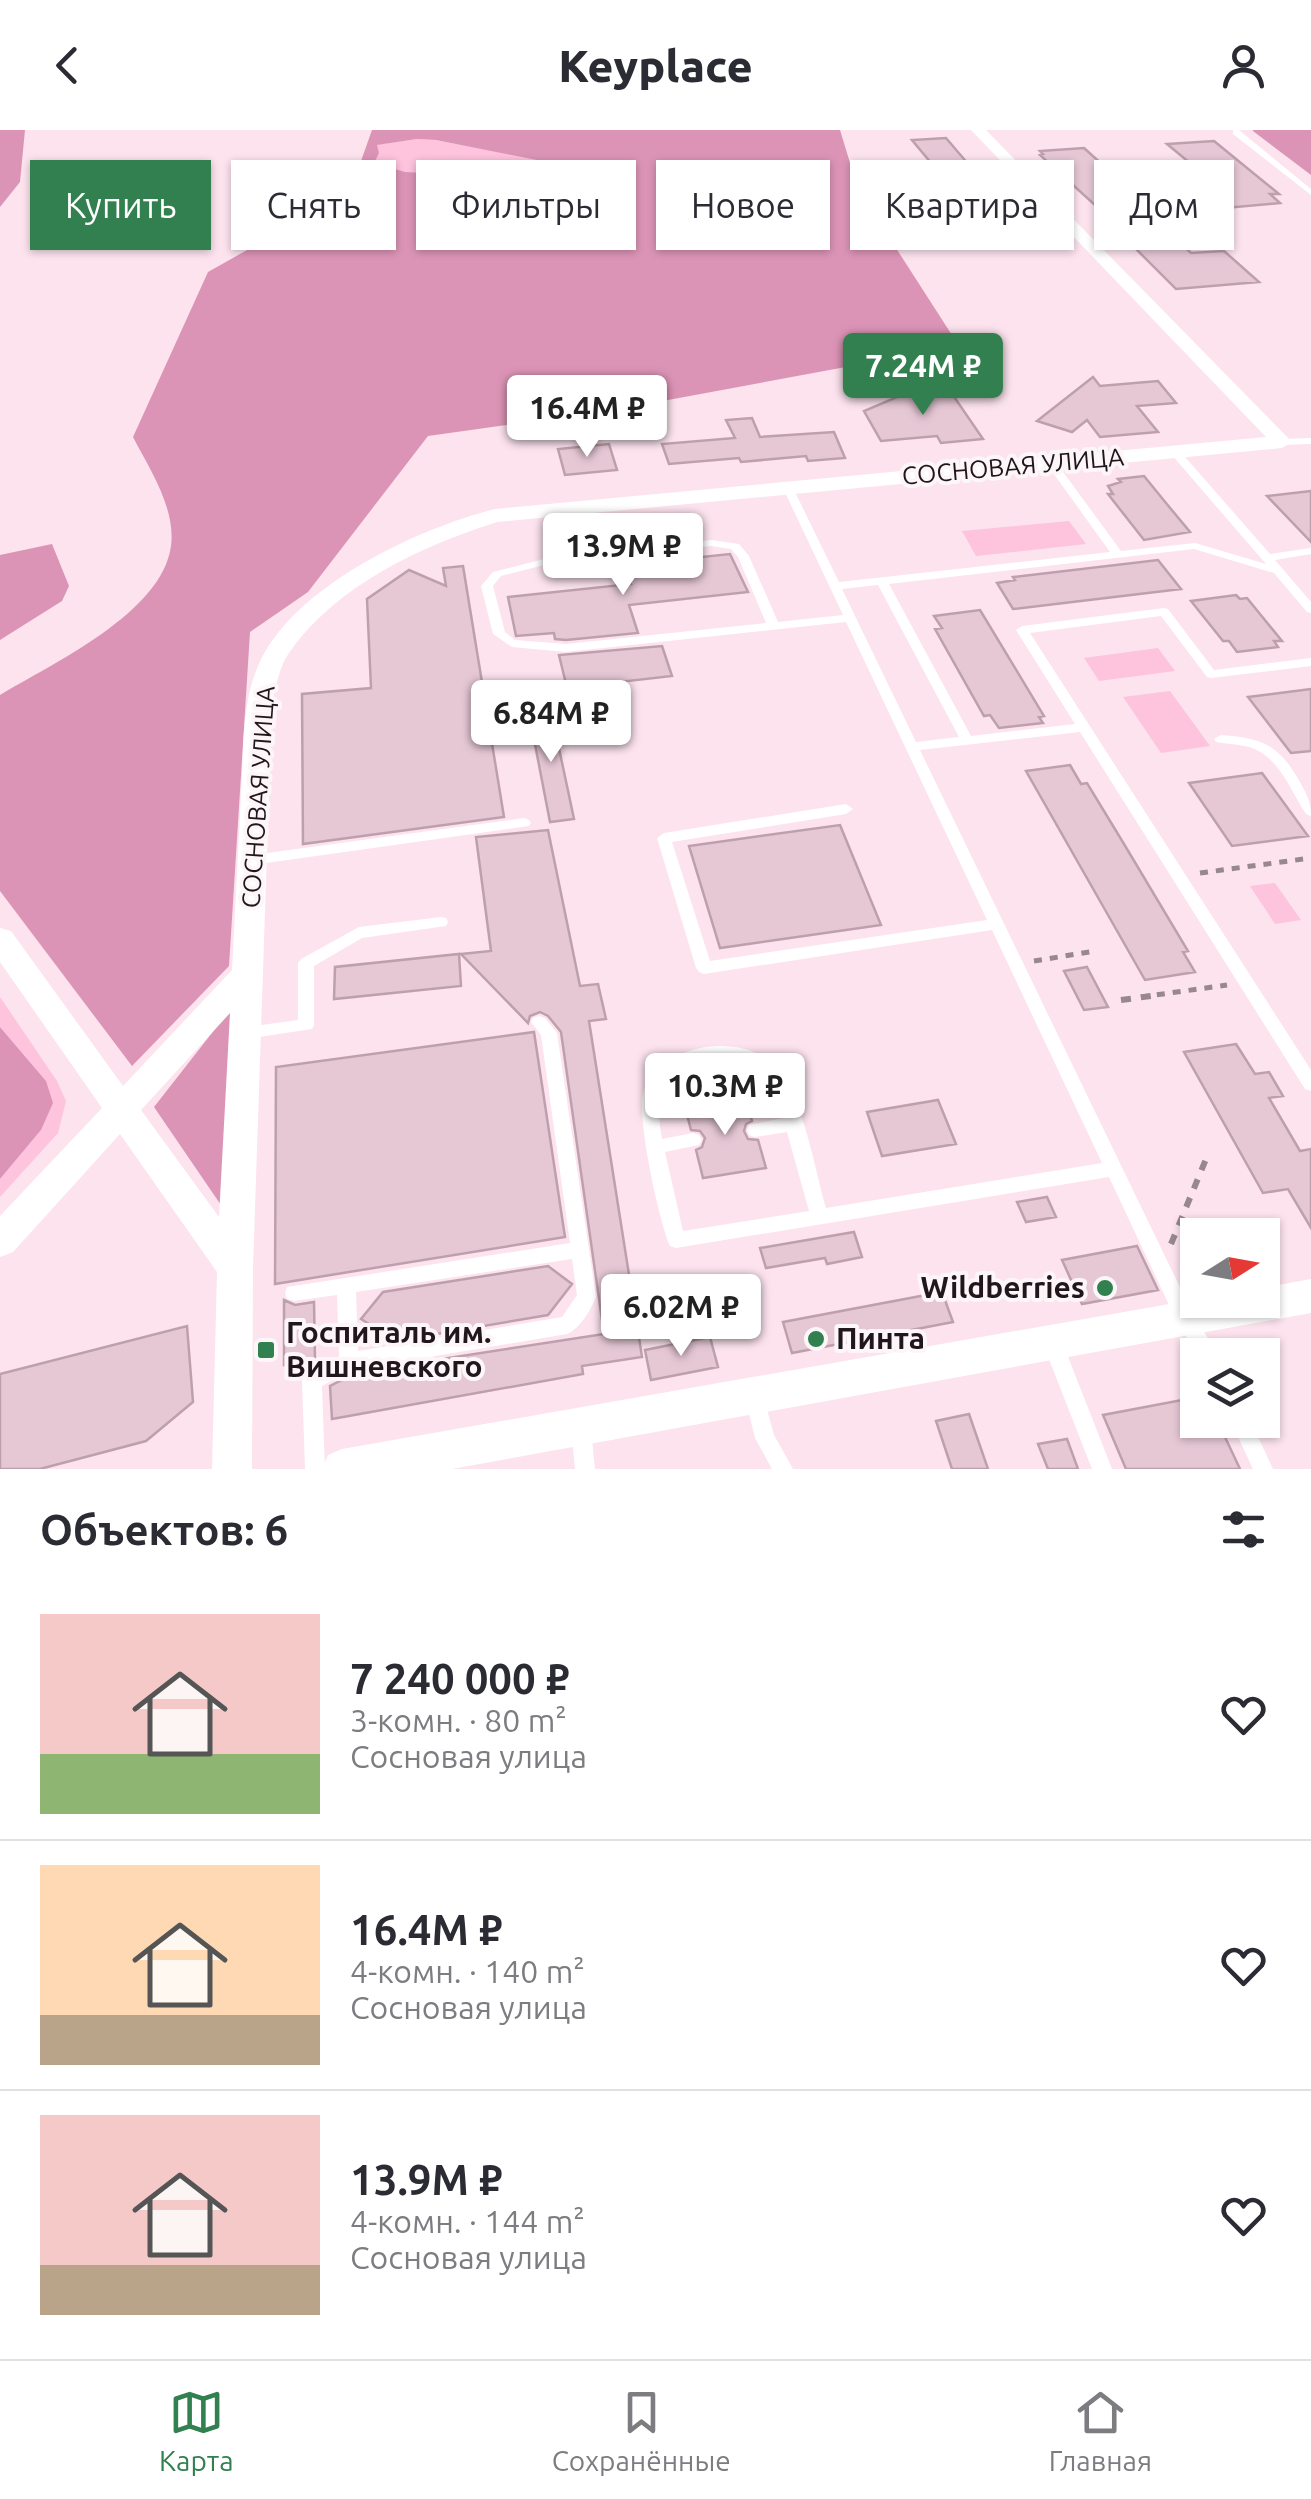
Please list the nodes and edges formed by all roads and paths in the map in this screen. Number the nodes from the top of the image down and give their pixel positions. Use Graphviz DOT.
graph roads {
  1 [pos="978,130"];
  2 [pos="1236,132"];
  3 [pos="1311,193"];
  4 [pos="1311,441"];
  5 [pos="1282,442"];
  6 [pos="1175,452"];
  7 [pos="1051,463"];
  8 [pos="787,486"];
  9 [pos="1311,551"];
  10 [pos="1118,555"];
  11 [pos="1269,558"];
  12 [pos="1280,572"];
  13 [pos="882,582"];
  14 [pos="834,586"];
  15 [pos="1311,609"];
  16 [pos="850,618"];
  17 [pos="774,625"];
  18 [pos="1311,662"];
  19 [pos="1084,727"];
  20 [pos="1221,739"];
  21 [pos="967,742"];
  22 [pos="913,748"];
  23 [pos="1305,787"];
  24 [pos="846,809"];
  25 [pos="1311,811"];
  26 [pos="524,823"];
  27 [pos="1311,858"];
  28 [pos="251,860"];
  29 [pos="1179,876"];
  30 [pos="441,922"];
  31 [pos="997,924"];
  32 [pos="0,939"];
  33 [pos="1095,951"];
  34 [pos="1016,964"];
  35 [pos="248,973"];
  36 [pos="1246,982"];
  37 [pos="1121,1000"];
  38 [pos="539,1022"];
  39 [pos="246,1033"];
  40 [pos="1311,1084"];
  41 [pos="124,1109"];
  42 [pos="791,1124"];
  43 [pos="755,1130"];
  44 [pos="693,1140"];
  45 [pos="654,1146"];
  46 [pos="1206,1160"];
  47 [pos="1113,1168"];
  48 [pos="819,1215"];
  49 [pos="0,1241"];
  50 [pos="580,1250"];
  51 [pos="1165,1258"];
  52 [pos="236,1268"];
  53 [pos="346,1286"];
  54 [pos="294,1293"];
  55 [pos="1311,1296"];
  56 [pos="1280,1301"];
  57 [pos="1180,1308"];
  58 [pos="1185,1318"];
  59 [pos="1197,1338"];
  60 [pos="1053,1343"];
  61 [pos="349,1361"];
  62 [pos="754,1397"];
  63 [pos="580,1428"];
  64 [pos="1248,1438"];
  65 [pos="232,1469"];
  66 [pos="315,1469"];
  67 [pos="342,1469"];
  68 [pos="586,1469"];
  69 [pos="783,1469"];
  70 [pos="1102,1469"];
  71 [pos="1263,1469"];
  1 -- 5 [label="street"];
  2 -- 3 [label="lane"];
  4 -- 5 [label="lane"];
  5 -- 6 [label="street, СОСНОВАЯ УЛИЦА"];
  6 -- 7 [label="street, СОСНОВАЯ УЛИЦА"];
  6 -- 11 [label="lane"];
  7 -- 8 [label="street, СОСНОВАЯ УЛИЦА"];
  7 -- 10 [label="lane"];
  8 -- 14 [label="lane"];
  8 -- 28 [label="street, СОСНОВАЯ УЛИЦА"];
  9 -- 11 [label="lane"];
  10 -- 12 [label="lane"];
  10 -- 13 [label="lane"];
  11 -- 12 [label="lane"];
  12 -- 15 [label="lane"];
  13 -- 14 [label="lane"];
  13 -- 21 [label="lane"];
  14 -- 16 [label="lane"];
  16 -- 17 [label="lane"];
  16 -- 22 [label="lane"];
  17 -- 17 [label="lane"];
  18 -- 19 [label="lane"];
  19 -- 21 [label="lane"];
  19 -- 29 [label="lane"];
  20 -- 23 [label="lane"];
  21 -- 22 [label="lane"];
  22 -- 31 [label="lane"];
  23 -- 25 [label="lane"];
  24 -- 31 [label="lane"];
  26 -- 28 [label="lane"];
  27 -- 29 [label="path"];
  28 -- 35 [label="street, СОСНОВАЯ УЛИЦА"];
  29 -- 36 [label="lane"];
  30 -- 39 [label="lane"];
  31 -- 34 [label="lane"];
  32 -- 41 [label="street"];
  33 -- 34 [label="path"];
  34 -- 47 [label="lane"];
  35 -- 39 [label="street, СОСНОВАЯ УЛИЦА"];
  35 -- 41 [label="street"];
  36 -- 37 [label="path"];
  36 -- 40 [label="lane"];
  38 -- 50 [label="lane"];
  39 -- 52 [label="street, СОСНОВАЯ УЛИЦА"];
  41 -- 49 [label="street"];
  41 -- 52 [label="street"];
  42 -- 43 [label="lane"];
  42 -- 45 [label="lane"];
  42 -- 48 [label="lane"];
  44 -- 45 [label="lane"];
  45 -- 48 [label="lane"];
  46 -- 51 [label="path"];
  47 -- 48 [label="lane"];
  47 -- 57 [label="lane"];
  50 -- 53 [label="lane"];
  50 -- 61 [label="lane"];
  52 -- 65 [label="street, СОСНОВАЯ УЛИЦА"];
  53 -- 54 [label="lane"];
  53 -- 61 [label="lane"];
  55 -- 56 [label="street"];
  58 -- 59 [label="lane"];
  58 -- 60 [label="street"];
  60 -- 62 [label="street"];
  60 -- 70 [label="lane"];
  61 -- 66 [label="lane"];
  62 -- 63 [label="street"];
  62 -- 69 [label="lane"];
  63 -- 67 [label="street"];
  63 -- 68 [label="lane"];
  64 -- 71 [label="lane"];
}
